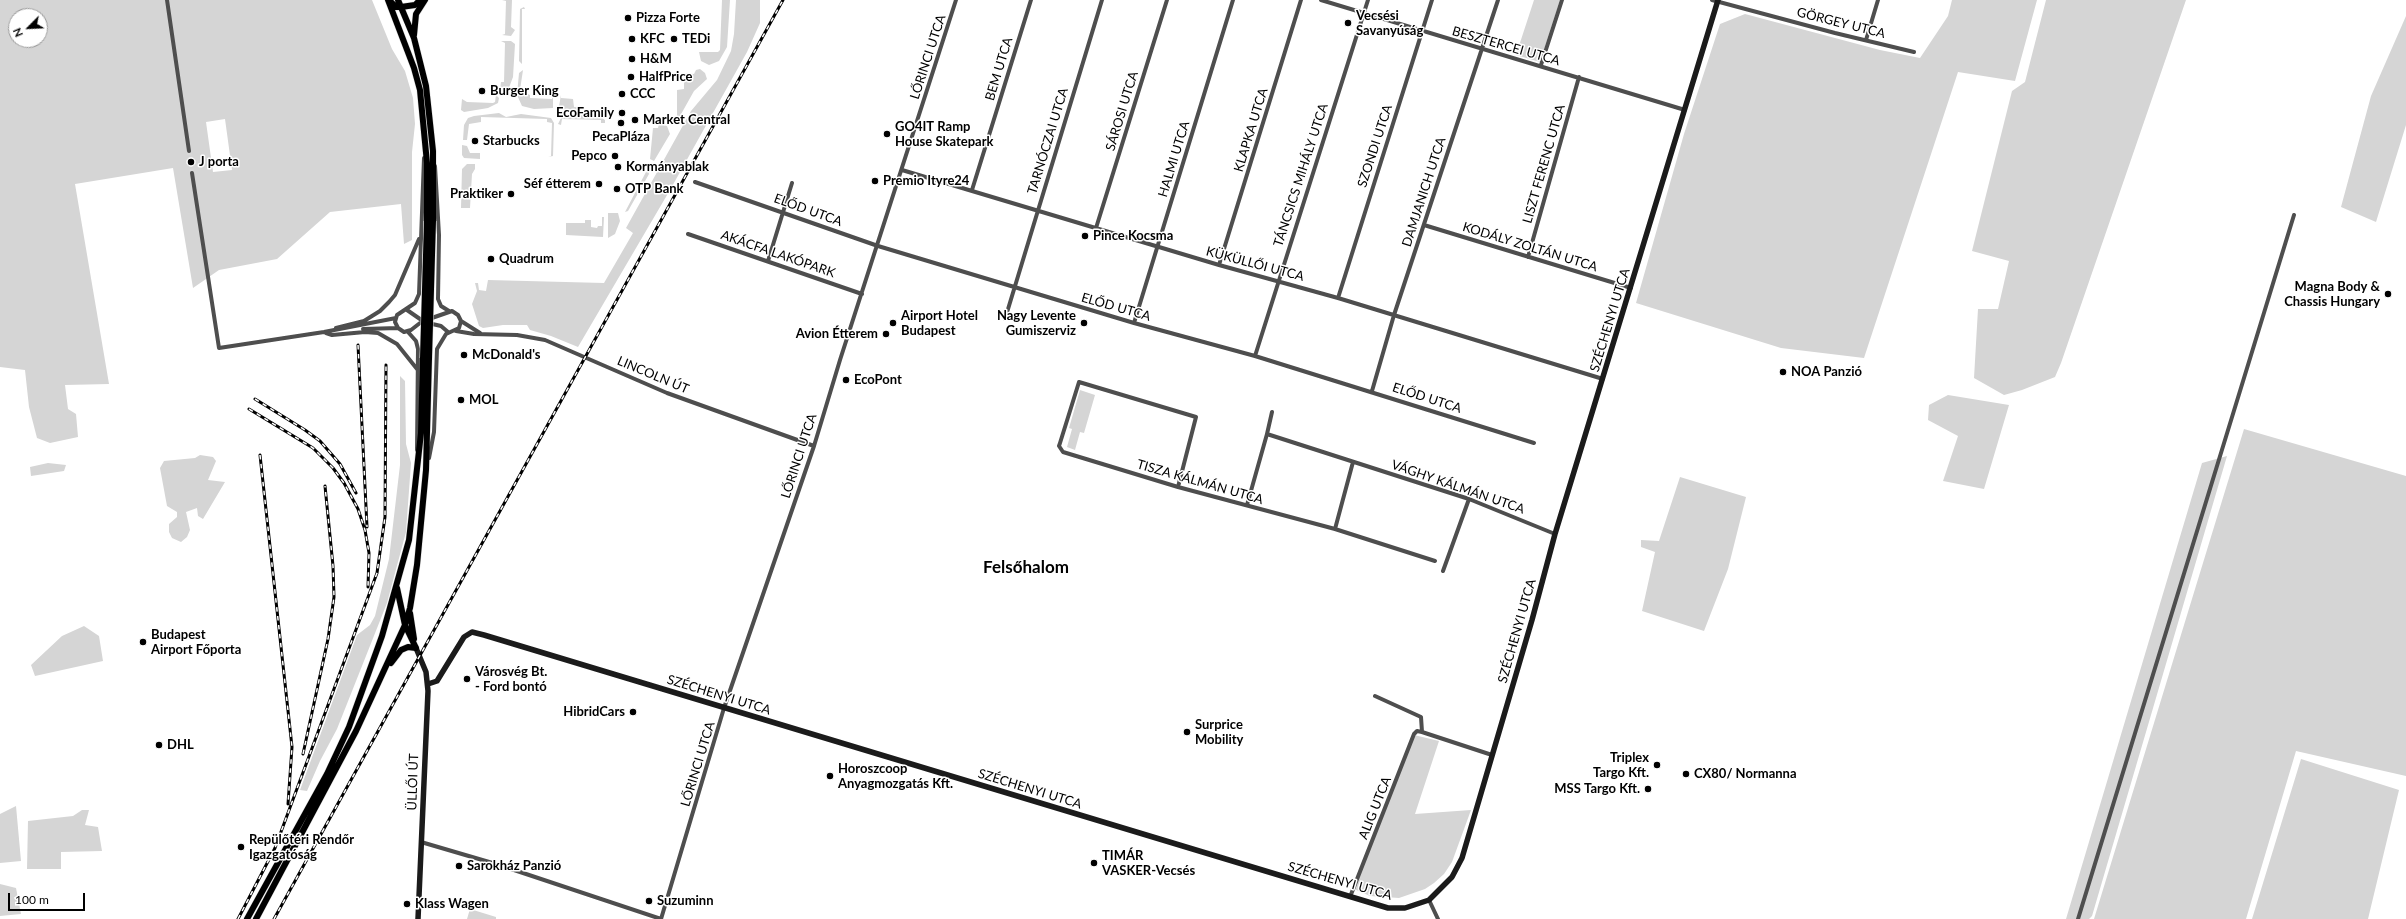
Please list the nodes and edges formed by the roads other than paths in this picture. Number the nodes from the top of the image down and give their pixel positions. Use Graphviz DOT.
graph roads {
  1 [pos="168,0"];
  2 [pos="388,0"];
  3 [pos="420,0"];
  4 [pos="425,0"];
  5 [pos="956,0"];
  6 [pos="1031,0"];
  7 [pos="1102,0"];
  8 [pos="1167,0"];
  9 [pos="1234,0"];
  10 [pos="1301,0"];
  11 [pos="1321,0"];
  12 [pos="1368,0"];
  13 [pos="1432,0"];
  14 [pos="1498,0"];
  15 [pos="1562,0"];
  16 [pos="1878,0"];
  17 [pos="1716,1"];
  18 [pos="400,4"];
  19 [pos="1364,13"];
  20 [pos="397,21"];
  21 [pos="1422,32"];
  22 [pos="414,38"];
  23 [pos="1866,40"];
  24 [pos="1481,48"];
  25 [pos="1914,52"];
  26 [pos="1541,65"];
  27 [pos="1579,77"];
  28 [pos="1685,110"];
  29 [pos="426,142"];
  30 [pos="189,150"];
  31 [pos="433,151"];
  32 [pos="902,170"];
  33 [pos="192,173"];
  34 [pos="695,182"];
  35 [pos="792,184"];
  36 [pos="972,190"];
  37 [pos="1037,211"];
  38 [pos="784,212"];
  39 [pos="2294,215"];
  40 [pos="430,222"];
  41 [pos="1424,225"];
  42 [pos="1096,228"];
  43 [pos="688,234"];
  44 [pos="421,235"];
  45 [pos="878,246"];
  46 [pos="1157,247"];
  47 [pos="1528,257"];
  48 [pos="768,261"];
  49 [pos="1219,265"];
  50 [pos="1278,280"];
  51 [pos="1013,288"];
  52 [pos="1631,288"];
  53 [pos="862,294"];
  54 [pos="1338,298"];
  55 [pos="407,310"];
  56 [pos="449,311"];
  57 [pos="415,315"];
  58 [pos="1394,315"];
  59 [pos="442,316"];
  60 [pos="396,318"];
  61 [pos="1005,319"];
  62 [pos="461,320"];
  63 [pos="1134,323"];
  64 [pos="416,325"];
  65 [pos="441,326"];
  66 [pos="398,328"];
  67 [pos="456,331"];
  68 [pos="324,332"];
  69 [pos="408,332"];
  70 [pos="448,332"];
  71 [pos="482,334"];
  72 [pos="1255,356"];
  73 [pos="418,370"];
  74 [pos="1603,379"];
  75 [pos="1372,391"];
  76 [pos="1272,412"];
  77 [pos="424,434"];
  78 [pos="1267,434"];
  79 [pos="1534,443"];
  80 [pos="814,446"];
  81 [pos="1353,462"];
  82 [pos="418,470"];
  83 [pos="426,470"];
  84 [pos="1178,487"];
  85 [pos="1469,499"];
  86 [pos="1247,506"];
  87 [pos="1335,529"];
  88 [pos="1555,534"];
  89 [pos="1435,560"];
  90 [pos="1443,571"];
  91 [pos="397,586"];
  92 [pos="410,608"];
  93 [pos="405,625"];
  94 [pos="416,648"];
  95 [pos="384,674"];
  96 [pos="428,684"];
  97 [pos="1375,696"];
  98 [pos="724,708"];
  99 [pos="1422,732"];
  100 [pos="1492,755"];
  101 [pos="422,842"];
  102 [pos="1350,897"];
  103 [pos="1429,900"];
  104 [pos="247,919"];
  105 [pos="256,919"];
  106 [pos="418,919"];
  107 [pos="661,919"];
  108 [pos="1438,919"];
  109 [pos="2078,919"];
  1 -- 30 [label="street"];
  2 -- 18 [label="main road"];
  2 -- 20 [label="main road"];
  3 -- 18 [label="main road"];
  4 -- 22 [label="main road"];
  5 -- 32 [label="street, LŐRINCI UTCA"];
  6 -- 36 [label="street, BEM UTCA"];
  7 -- 37 [label="street, TARNÓCZAI UTCA"];
  8 -- 42 [label="street, SÁROSI UTCA"];
  9 -- 46 [label="street, HALMI UTCA"];
  10 -- 49 [label="street, KLAPKA UTCA"];
  11 -- 19 [label="street, BESZTERCEI UTCA"];
  12 -- 19 [label="street, TÁNCSICS MIHÁLY UTCA"];
  13 -- 21 [label="street, SZONDI UTCA"];
  14 -- 24 [label="street, DAMJANICH UTCA"];
  15 -- 26 [label="street"];
  16 -- 23 [label="street"];
  17 -- 23 [label="street, GÖRGEY UTCA"];
  17 -- 28 [label="street, SZÉCHENYI UTCA"];
  18 -- 20 [label="main road"];
  18 -- 22 [label="main road"];
  19 -- 21 [label="street, BESZTERCEI UTCA"];
  19 -- 50 [label="street, TÁNCSICS MIHÁLY UTCA"];
  20 -- 29 [label="main road"];
  21 -- 24 [label="street, BESZTERCEI UTCA"];
  21 -- 54 [label="street, SZONDI UTCA"];
  22 -- 31 [label="main road"];
  23 -- 25 [label="street, GÖRGEY UTCA"];
  24 -- 26 [label="street, BESZTERCEI UTCA"];
  24 -- 41 [label="street, DAMJANICH UTCA"];
  26 -- 27 [label="street, BESZTERCEI UTCA"];
  27 -- 28 [label="street, BESZTERCEI UTCA"];
  27 -- 47 [label="street, LISZT FERENC UTCA"];
  28 -- 52 [label="street, SZÉCHENYI UTCA"];
  29 -- 40 [label="main road"];
  29 -- 44 [label="street"];
  31 -- 40 [label="main road"];
  31 -- 56 [label="street"];
  32 -- 36 [label="street, KÜKÜLLŐI UTCA"];
  32 -- 45 [label="street, LŐRINCI UTCA"];
  33 -- 68 [label="street"];
  34 -- 38 [label="street, ELŐD UTCA"];
  35 -- 38 [label="street"];
  36 -- 37 [label="street, KÜKÜLLŐI UTCA"];
  37 -- 42 [label="street, KÜKÜLLŐI UTCA"];
  37 -- 51 [label="street, TARNÓCZAI UTCA"];
  38 -- 45 [label="street, ELŐD UTCA"];
  38 -- 48 [label="street"];
  39 -- 109 [label="street"];
  40 -- 77 [label="main road, bridge"];
  41 -- 47 [label="street, KODÁLY ZOLTÁN UTCA"];
  41 -- 58 [label="street, DAMJANICH UTCA"];
  42 -- 46 [label="street, KÜKÜLLŐI UTCA"];
  43 -- 48 [label="street, AKÁCFA LAKÓPARK"];
  44 -- 55 [label="street"];
  44 -- 68 [label="street"];
  45 -- 51 [label="street, ELŐD UTCA"];
  45 -- 53 [label="street, LŐRINCI UTCA"];
  46 -- 49 [label="street, KÜKÜLLŐI UTCA"];
  46 -- 63 [label="street, HALMI UTCA"];
  47 -- 52 [label="street, KODÁLY ZOLTÁN UTCA"];
  48 -- 53 [label="street, AKÁCFA LAKÓPARK"];
  49 -- 50 [label="street, KÜKÜLLŐI UTCA"];
  50 -- 54 [label="street, KÜKÜLLŐI UTCA"];
  50 -- 72 [label="street, TÁNCSICS MIHÁLY UTCA"];
  51 -- 61 [label="street, TARNÓCZAI UTCA"];
  51 -- 63 [label="street, ELŐD UTCA"];
  52 -- 74 [label="street, SZÉCHENYI UTCA"];
  53 -- 80 [label="street, LŐRINCI UTCA"];
  54 -- 58 [label="street, KÜKÜLLŐI UTCA"];
  55 -- 57 [label="street"];
  55 -- 60 [label="street"];
  56 -- 59 [label="street"];
  56 -- 62 [label="street"];
  57 -- 59 [label="street"];
  57 -- 64 [label="street"];
  58 -- 74 [label="street, KÜKÜLLŐI UTCA"];
  58 -- 75 [label="street, DAMJANICH UTCA"];
  59 -- 65 [label="street"];
  60 -- 66 [label="street"];
  60 -- 68 [label="street"];
  62 -- 67 [label="street"];
  62 -- 71 [label="street"];
  63 -- 72 [label="street, ELŐD UTCA"];
  64 -- 65 [label="street"];
  64 -- 69 [label="street"];
  65 -- 70 [label="street"];
  66 -- 68 [label="street"];
  66 -- 69 [label="street"];
  67 -- 70 [label="street"];
  67 -- 71 [label="street, LINCOLN ÚT"];
  68 -- 73 [label="street"];
  69 -- 73 [label="street"];
  70 -- 83 [label="street"];
  71 -- 80 [label="street, LINCOLN ÚT"];
  72 -- 75 [label="street, ELŐD UTCA"];
  73 -- 82 [label="street"];
  74 -- 88 [label="street, SZÉCHENYI UTCA"];
  75 -- 79 [label="street, ELŐD UTCA"];
  76 -- 78 [label="street"];
  77 -- 82 [label="main road"];
  77 -- 83 [label="main road"];
  78 -- 81 [label="street, VÁGHY KÁLMÁN UTCA"];
  78 -- 86 [label="street"];
  80 -- 98 [label="street, LŐRINCI UTCA"];
  81 -- 85 [label="street, VÁGHY KÁLMÁN UTCA"];
  81 -- 87 [label="street"];
  82 -- 91 [label="main road"];
  83 -- 92 [label="main road"];
  84 -- 84 [label="street, TISZA KÁLMÁN UTCA"];
  84 -- 86 [label="street, TISZA KÁLMÁN UTCA"];
  85 -- 88 [label="street, VÁGHY KÁLMÁN UTCA"];
  85 -- 90 [label="street"];
  86 -- 87 [label="street, TISZA KÁLMÁN UTCA"];
  87 -- 89 [label="street, TISZA KÁLMÁN UTCA"];
  88 -- 100 [label="street, SZÉCHENYI UTCA"];
  91 -- 93 [label="main road"];
  91 -- 104 [label="main road"];
  92 -- 93 [label="main road"];
  92 -- 94 [label="main road"];
  93 -- 94 [label="main road"];
  93 -- 95 [label="main road"];
  94 -- 95 [label="main road"];
  94 -- 96 [label="street, ÜLLŐI ÚT"];
  95 -- 105 [label="main road"];
  96 -- 98 [label="street, SZÉCHENYI UTCA"];
  96 -- 101 [label="street, ÜLLŐI ÚT"];
  97 -- 99 [label="street"];
  98 -- 102 [label="street, SZÉCHENYI UTCA"];
  98 -- 107 [label="street, LŐRINCI UTCA"];
  99 -- 100 [label="street"];
  99 -- 102 [label="street, ALIG UTCA"];
  100 -- 103 [label="street, SZÉCHENYI UTCA"];
  101 -- 106 [label="street, ÜLLŐI ÚT"];
  101 -- 107 [label="street"];
  102 -- 103 [label="street, SZÉCHENYI UTCA"];
  103 -- 108 [label="street"];
}
